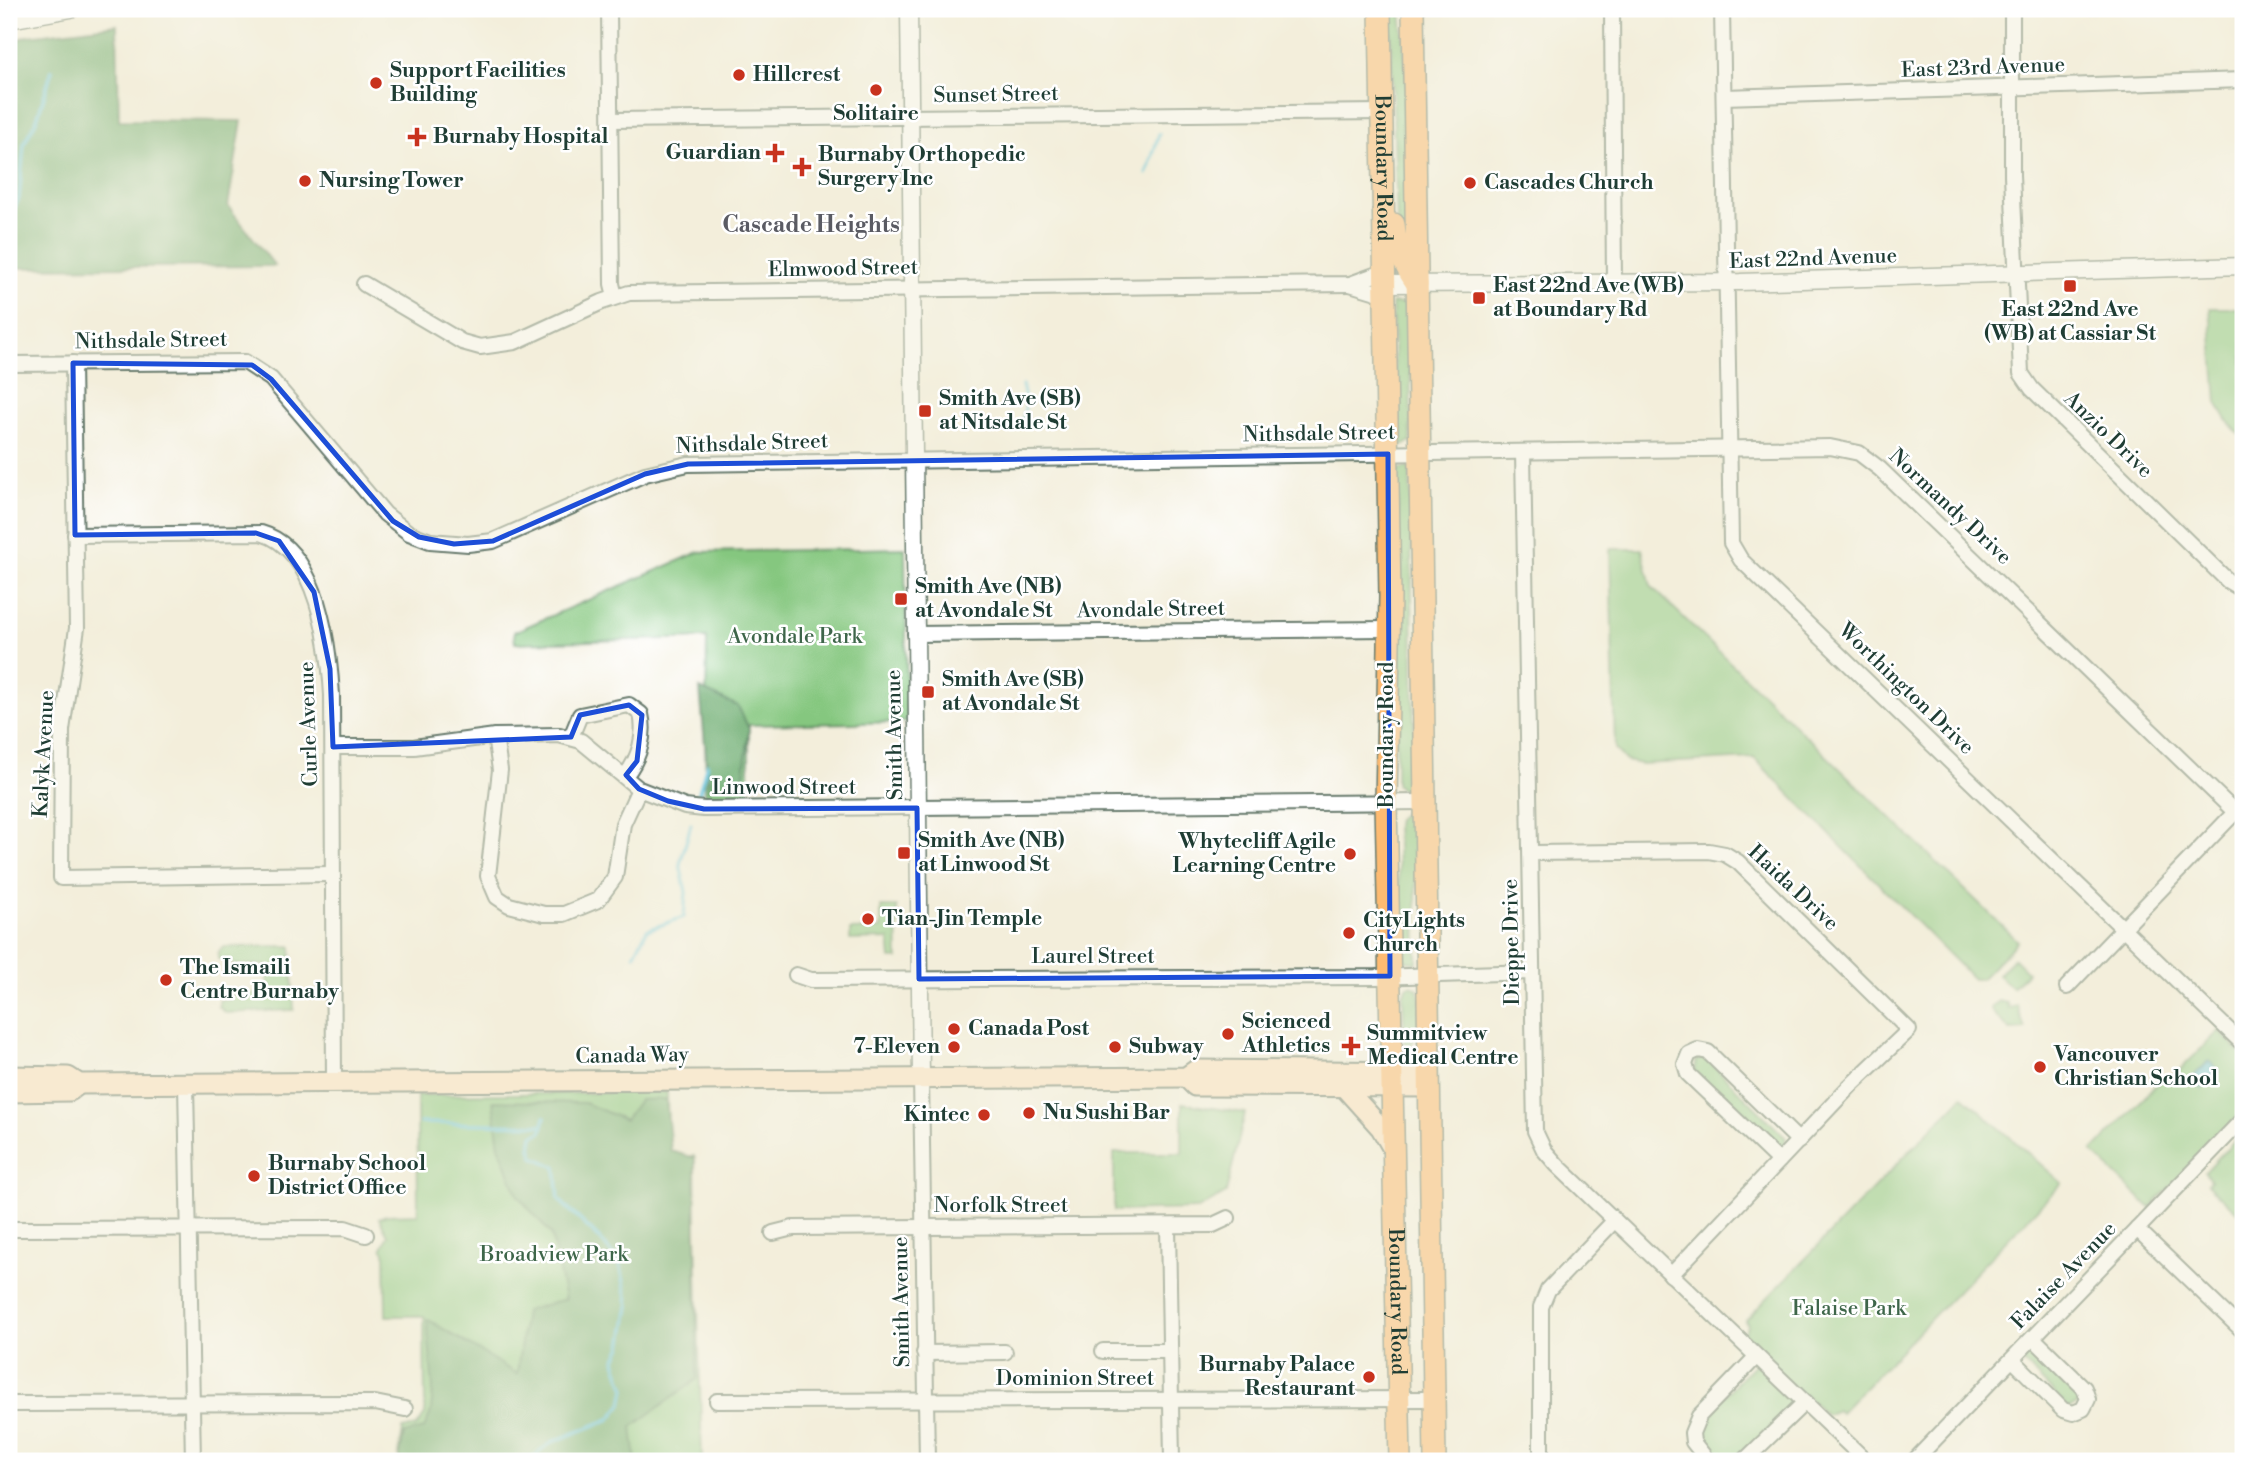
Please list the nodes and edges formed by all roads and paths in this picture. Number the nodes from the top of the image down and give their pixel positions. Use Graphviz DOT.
graph roads {
  1 [pos="71,9"];
  2 [pos="609,9"];
  3 [pos="909,9"];
  4 [pos="1380,9"];
  5 [pos="1413,9"];
  6 [pos="1612,9"];
  7 [pos="1722,9"];
  8 [pos="2011,9"];
  9 [pos="9,20"];
  10 [pos="2243,80"];
  11 [pos="2013,89"];
  12 [pos="1724,97"];
  13 [pos="1382,111"];
  14 [pos="910,117"];
  15 [pos="611,120"];
  16 [pos="1383,150"];
  17 [pos="2243,266"];
  18 [pos="2015,274"];
  19 [pos="1383,283"];
  20 [pos="1726,283"];
  21 [pos="364,284"];
  22 [pos="1350,284"];
  23 [pos="1614,284"];
  24 [pos="1417,285"];
  25 [pos="912,289"];
  26 [pos="615,296"];
  27 [pos="73,363"];
  28 [pos="9,364"];
  29 [pos="1729,449"];
  30 [pos="1524,452"];
  31 [pos="1420,453"];
  32 [pos="1388,454"];
  33 [pos="914,461"];
  34 [pos="75,535"];
  35 [pos="2243,590"];
  36 [pos="1388,629"];
  37 [pos="915,634"];
  38 [pos="495,736"];
  39 [pos="571,737"];
  40 [pos="333,747"];
  41 [pos="626,775"];
  42 [pos="639,789"];
  43 [pos="1386,802"];
  44 [pos="1426,802"];
  45 [pos="917,808"];
  46 [pos="2239,808"];
  47 [pos="1532,853"];
  48 [pos="331,874"];
  49 [pos="2123,928"];
  50 [pos="1532,972"];
  51 [pos="1428,974"];
  52 [pos="796,975"];
  53 [pos="1391,976"];
  54 [pos="919,979"];
  55 [pos="2067,987"];
  56 [pos="2243,1044"];
  57 [pos="9,1076"];
  58 [pos="920,1077"];
  59 [pos="1186,1077"];
  60 [pos="1392,1080"];
  61 [pos="1429,1080"];
  62 [pos="334,1083"];
  63 [pos="79,1084"];
  64 [pos="186,1084"];
  65 [pos="1345,1088"];
  66 [pos="9,1092"];
  67 [pos="2243,1119"];
  68 [pos="1799,1141"];
  69 [pos="1394,1149"];
  70 [pos="1779,1161"];
  71 [pos="1228,1218"];
  72 [pos="1614,1221"];
  73 [pos="1168,1226"];
  74 [pos="922,1227"];
  75 [pos="9,1229"];
  76 [pos="188,1229"];
  77 [pos="2137,1229"];
  78 [pos="773,1233"];
  79 [pos="366,1235"];
  80 [pos="1671,1275"];
  81 [pos="2243,1331"];
  82 [pos="2034,1338"];
  83 [pos="1103,1351"];
  84 [pos="1170,1351"];
  85 [pos="1005,1352"];
  86 [pos="924,1353"];
  87 [pos="1756,1357"];
  88 [pos="2013,1360"];
  89 [pos="1433,1399"];
  90 [pos="1171,1400"];
  91 [pos="1398,1400"];
  92 [pos="717,1401"];
  93 [pos="925,1401"];
  94 [pos="1804,1403"];
  95 [pos="9,1404"];
  96 [pos="192,1404"];
  97 [pos="405,1409"];
  98 [pos="193,1461"];
  99 [pos="927,1461"];
  100 [pos="1172,1461"];
  101 [pos="1400,1461"];
  102 [pos="1435,1461"];
  103 [pos="1541,1461"];
  104 [pos="1708,1461"];
  105 [pos="1744,1461"];
  106 [pos="1866,1461"];
  107 [pos="1914,1461"];
  1 -- 9 [label="street"];
  2 -- 15 [label="street"];
  3 -- 14 [label="street, Smith Avenue"];
  4 -- 13 [label="main road, Boundary Road"];
  5 -- 24 [label="main road, Boundary Road"];
  6 -- 23 [label="street"];
  7 -- 12 [label="street, Worthington Drive"];
  8 -- 11 [label="street, Anzio Drive"];
  10 -- 11 [label="street, East 23rd Avenue"];
  11 -- 12 [label="street, East 23rd Avenue"];
  11 -- 18 [label="street, Anzio Drive"];
  12 -- 20 [label="street, Worthington Drive"];
  13 -- 14 [label="street, Sunset Street"];
  13 -- 16 [label="main road, Boundary Road"];
  14 -- 15 [label="street, Sunset Street"];
  14 -- 25 [label="street, Smith Avenue"];
  15 -- 26 [label="street"];
  16 -- 19 [label="main road, Boundary Road"];
  16 -- 24 [label="main road"];
  17 -- 18 [label="street, East 22nd Avenue"];
  18 -- 20 [label="street, East 22nd Avenue"];
  18 -- 35 [label="street, Anzio Drive"];
  19 -- 22 [label="street, Elmwood Street"];
  19 -- 22 [label="street, Elmwood Street"];
  19 -- 24 [label="street, East 22nd Avenue"];
  19 -- 32 [label="main road, Boundary Road"];
  20 -- 23 [label="street, East 22nd Avenue"];
  20 -- 29 [label="street, Worthington Drive"];
  21 -- 26 [label="street, Elmwood Street"];
  22 -- 25 [label="street, Elmwood Street"];
  23 -- 24 [label="street, East 22nd Avenue"];
  24 -- 31 [label="main road, Boundary Road"];
  25 -- 26 [label="street, Elmwood Street"];
  25 -- 33 [label="street, Smith Avenue"];
  27 -- 28 [label="street, Nithsdale Street"];
  27 -- 33 [label="street, Nithsdale Street"];
  27 -- 34 [label="street, Kalyk Avenue"];
  29 -- 30 [label="street, Normandy Drive"];
  29 -- 46 [label="street, Normandy Drive"];
  29 -- 49 [label="street, Worthington Drive"];
  30 -- 31 [label="street, Normandy Drive"];
  30 -- 47 [label="street, Dieppe Drive"];
  31 -- 32 [label="street, Nithsdale Street"];
  31 -- 44 [label="main road, Boundary Road"];
  32 -- 33 [label="street, Nithsdale Street"];
  32 -- 36 [label="main road, Boundary Road"];
  33 -- 37 [label="street, Smith Avenue"];
  34 -- 40 [label="street, Curle Avenue"];
  34 -- 48 [label="street, Kalyk Avenue"];
  36 -- 37 [label="street, Avondale Street"];
  36 -- 43 [label="main road, Boundary Road"];
  37 -- 45 [label="street, Smith Avenue"];
  38 -- 39 [label="street"];
  38 -- 40 [label="street"];
  38 -- 42 [label="street"];
  39 -- 41 [label="street, Linwood Street"];
  39 -- 41 [label="street"];
  40 -- 48 [label="street, Curle Avenue"];
  41 -- 42 [label="street, Linwood Street"];
  42 -- 45 [label="street, Linwood Street"];
  43 -- 44 [label="street, Linwood Street"];
  43 -- 45 [label="street, Linwood Street"];
  43 -- 53 [label="main road, Boundary Road"];
  44 -- 51 [label="main road, Boundary Road"];
  45 -- 54 [label="street, Smith Avenue"];
  46 -- 49 [label="street"];
  47 -- 50 [label="street, Dieppe Drive"];
  47 -- 68 [label="street, Haida Drive"];
  48 -- 62 [label="street, Curle Avenue"];
  49 -- 55 [label="street"];
  49 -- 56 [label="street, Worthington Drive"];
  50 -- 51 [label="street, Laurel Street"];
  50 -- 72 [label="street, Dieppe Drive"];
  51 -- 53 [label="street, Laurel Street"];
  51 -- 61 [label="main road, Boundary Road"];
  52 -- 54 [label="street, Laurel Street"];
  53 -- 54 [label="street, Laurel Street"];
  53 -- 60 [label="main road, Boundary Road"];
  54 -- 58 [label="street, Smith Avenue"];
  57 -- 63 [label="main road, Canada Way"];
  58 -- 59 [label="main road, Canada Way"];
  58 -- 62 [label="main road, Canada Way"];
  58 -- 74 [label="street, Smith Avenue"];
  59 -- 60 [label="main road, Canada Way"];
  59 -- 65 [label="main road, Canada Way"];
  60 -- 61 [label="main road, Canada Way"];
  60 -- 65 [label="main road, Canada Way"];
  60 -- 69 [label="main road, Boundary Road"];
  61 -- 89 [label="main road, Boundary Road"];
  62 -- 64 [label="main road, Canada Way"];
  63 -- 64 [label="main road, Canada Way"];
  63 -- 66 [label="main road, Canada Way"];
  64 -- 76 [label="street"];
  65 -- 69 [label="main road"];
  67 -- 77 [label="street, Falaise Avenue"];
  68 -- 70 [label="street"];
  68 -- 70 [label="street"];
  69 -- 91 [label="main road, Boundary Road"];
  70 -- 80 [label="street"];
  71 -- 73 [label="street, Norfolk Street"];
  72 -- 80 [label="street, Dieppe Drive"];
  72 -- 103 [label="street"];
  73 -- 74 [label="street, Norfolk Street"];
  73 -- 84 [label="street"];
  74 -- 78 [label="street, Norfolk Street"];
  74 -- 86 [label="street, Smith Avenue"];
  75 -- 76 [label="street"];
  76 -- 79 [label="street"];
  76 -- 96 [label="street"];
  77 -- 81 [label="street"];
  77 -- 82 [label="street, Falaise Avenue"];
  80 -- 87 [label="street, Dieppe Drive"];
  82 -- 88 [label="street, Falaise Avenue"];
  82 -- 88 [label="street"];
  83 -- 84 [label="street"];
  84 -- 90 [label="street"];
  85 -- 86 [label="street"];
  86 -- 93 [label="street, Smith Avenue"];
  87 -- 94 [label="street, Dieppe Drive"];
  87 -- 104 [label="street"];
  88 -- 107 [label="street, Falaise Avenue"];
  89 -- 91 [label="street, Dominion Street"];
  89 -- 102 [label="main road, Boundary Road"];
  90 -- 91 [label="street, Dominion Street"];
  90 -- 93 [label="street, Dominion Street"];
  90 -- 100 [label="street"];
  91 -- 101 [label="main road, Boundary Road"];
  92 -- 93 [label="street, Dominion Street"];
  93 -- 99 [label="street, Smith Avenue"];
  94 -- 105 [label="street"];
  94 -- 106 [label="street, Dieppe Drive"];
  95 -- 96 [label="street"];
  96 -- 97 [label="street"];
  96 -- 98 [label="street"];
}
